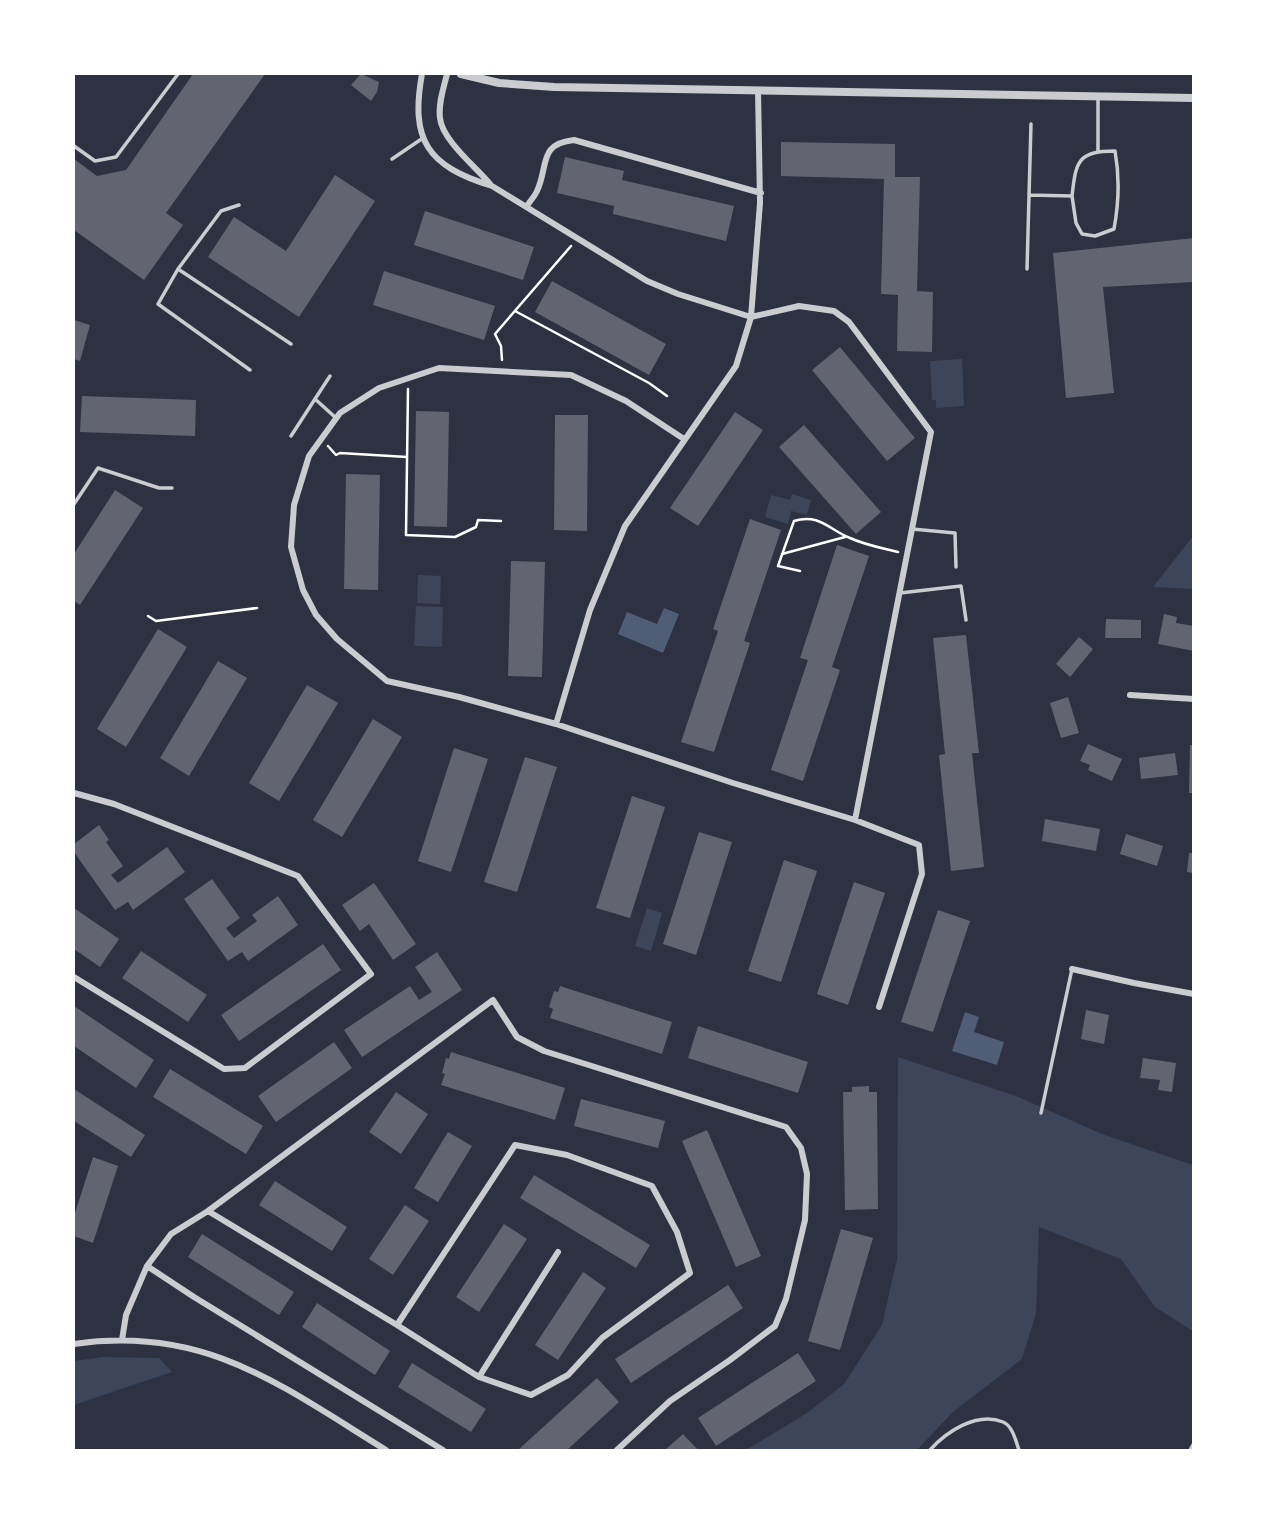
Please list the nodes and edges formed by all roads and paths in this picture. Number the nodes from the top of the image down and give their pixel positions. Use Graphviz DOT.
graph roads {
  1 [pos="178,74"];
  2 [pos="422,74"];
  3 [pos="447,74"];
  4 [pos="461,74"];
  5 [pos="758,90"];
  6 [pos="1098,96"];
  7 [pos="1194,98"];
  8 [pos="1031,124"];
  9 [pos="424,138"];
  10 [pos="74,146"];
  11 [pos="1098,151"];
  12 [pos="392,159"];
  13 [pos="492,186"];
  14 [pos="761,193"];
  15 [pos="1029,195"];
  16 [pos="1072,196"];
  17 [pos="239,205"];
  18 [pos="527,206"];
  19 [pos="578,238"];
  20 [pos="178,269"];
  21 [pos="1027,269"];
  22 [pos="515,311"];
  23 [pos="751,317"];
  24 [pos="291,344"];
  25 [pos="250,370"];
  26 [pos="503,371"];
  27 [pos="330,376"];
  28 [pos="406,379"];
  29 [pos="667,396"];
  30 [pos="315,399"];
  31 [pos="336,418"];
  32 [pos="290,436"];
  33 [pos="321,439"];
  34 [pos="684,439"];
  35 [pos="407,457"];
  36 [pos="173,488"];
  37 [pos="74,504"];
  38 [pos="501,521"];
  39 [pos="912,529"];
  40 [pos="845,537"];
  41 [pos="907,553"];
  42 [pos="782,554"];
  43 [pos="956,567"];
  44 [pos="800,571"];
  45 [pos="899,593"];
  46 [pos="257,608"];
  47 [pos="148,616"];
  48 [pos="966,620"];
  49 [pos="1130,695"];
  50 [pos="1194,699"];
  51 [pos="556,724"];
  52 [pos="74,793"];
  53 [pos="855,820"];
  54 [pos="1072,969"];
  55 [pos="74,977"];
  56 [pos="1194,994"];
  57 [pos="878,1007"];
  58 [pos="1041,1114"];
  59 [pos="208,1212"];
  60 [pos="558,1252"];
  61 [pos="147,1266"];
  62 [pos="397,1325"];
  63 [pos="122,1340"];
  64 [pos="74,1344"];
  65 [pos="479,1377"];
  66 [pos="1194,1443"];
  67 [pos="386,1451"];
  68 [pos="443,1451"];
  69 [pos="617,1451"];
  70 [pos="930,1451"];
  71 [pos="1019,1451"];
  72 [pos="1190,1451"];
  1 -- 10 [label="lane"];
  2 -- 9 [label="street"];
  3 -- 13 [label="street"];
  4 -- 5 [label="street"];
  5 -- 6 [label="street"];
  5 -- 14 [label="street"];
  6 -- 7 [label="street"];
  6 -- 11 [label="lane"];
  8 -- 15 [label="lane"];
  9 -- 12 [label="lane"];
  9 -- 13 [label="street"];
  11 -- 16 [label="lane"];
  11 -- 16 [label="lane"];
  13 -- 18 [label="street"];
  14 -- 18 [label="street"];
  14 -- 23 [label="street"];
  15 -- 16 [label="lane"];
  15 -- 21 [label="lane"];
  17 -- 20 [label="lane"];
  18 -- 19 [label="street"];
  19 -- 22 [label="path"];
  19 -- 23 [label="street"];
  20 -- 24 [label="lane"];
  20 -- 25 [label="lane"];
  22 -- 26 [label="path"];
  22 -- 29 [label="path"];
  23 -- 34 [label="street"];
  23 -- 39 [label="street"];
  26 -- 28 [label="street"];
  26 -- 34 [label="street"];
  27 -- 30 [label="lane"];
  28 -- 31 [label="street"];
  28 -- 35 [label="path"];
  30 -- 31 [label="lane"];
  30 -- 32 [label="lane"];
  31 -- 33 [label="street"];
  33 -- 35 [label="path"];
  33 -- 51 [label="street"];
  34 -- 51 [label="street"];
  35 -- 38 [label="path"];
  36 -- 37 [label="lane"];
  39 -- 41 [label="street"];
  39 -- 43 [label="lane"];
  40 -- 41 [label="path"];
  40 -- 42 [label="path"];
  40 -- 42 [label="path"];
  41 -- 45 [label="street"];
  42 -- 44 [label="path"];
  45 -- 48 [label="lane"];
  45 -- 53 [label="street"];
  46 -- 47 [label="path"];
  49 -- 50 [label="street"];
  51 -- 53 [label="street"];
  52 -- 55 [label="street"];
  53 -- 57 [label="street"];
  54 -- 56 [label="street"];
  54 -- 58 [label="lane"];
  59 -- 61 [label="street"];
  59 -- 62 [label="street"];
  59 -- 69 [label="street"];
  60 -- 65 [label="street"];
  61 -- 63 [label="street"];
  61 -- 68 [label="street"];
  62 -- 65 [label="street"];
  62 -- 65 [label="street"];
  63 -- 64 [label="street"];
  63 -- 67 [label="street"];
  66 -- 72 [label="lane"];
  70 -- 71 [label="lane"];
}
